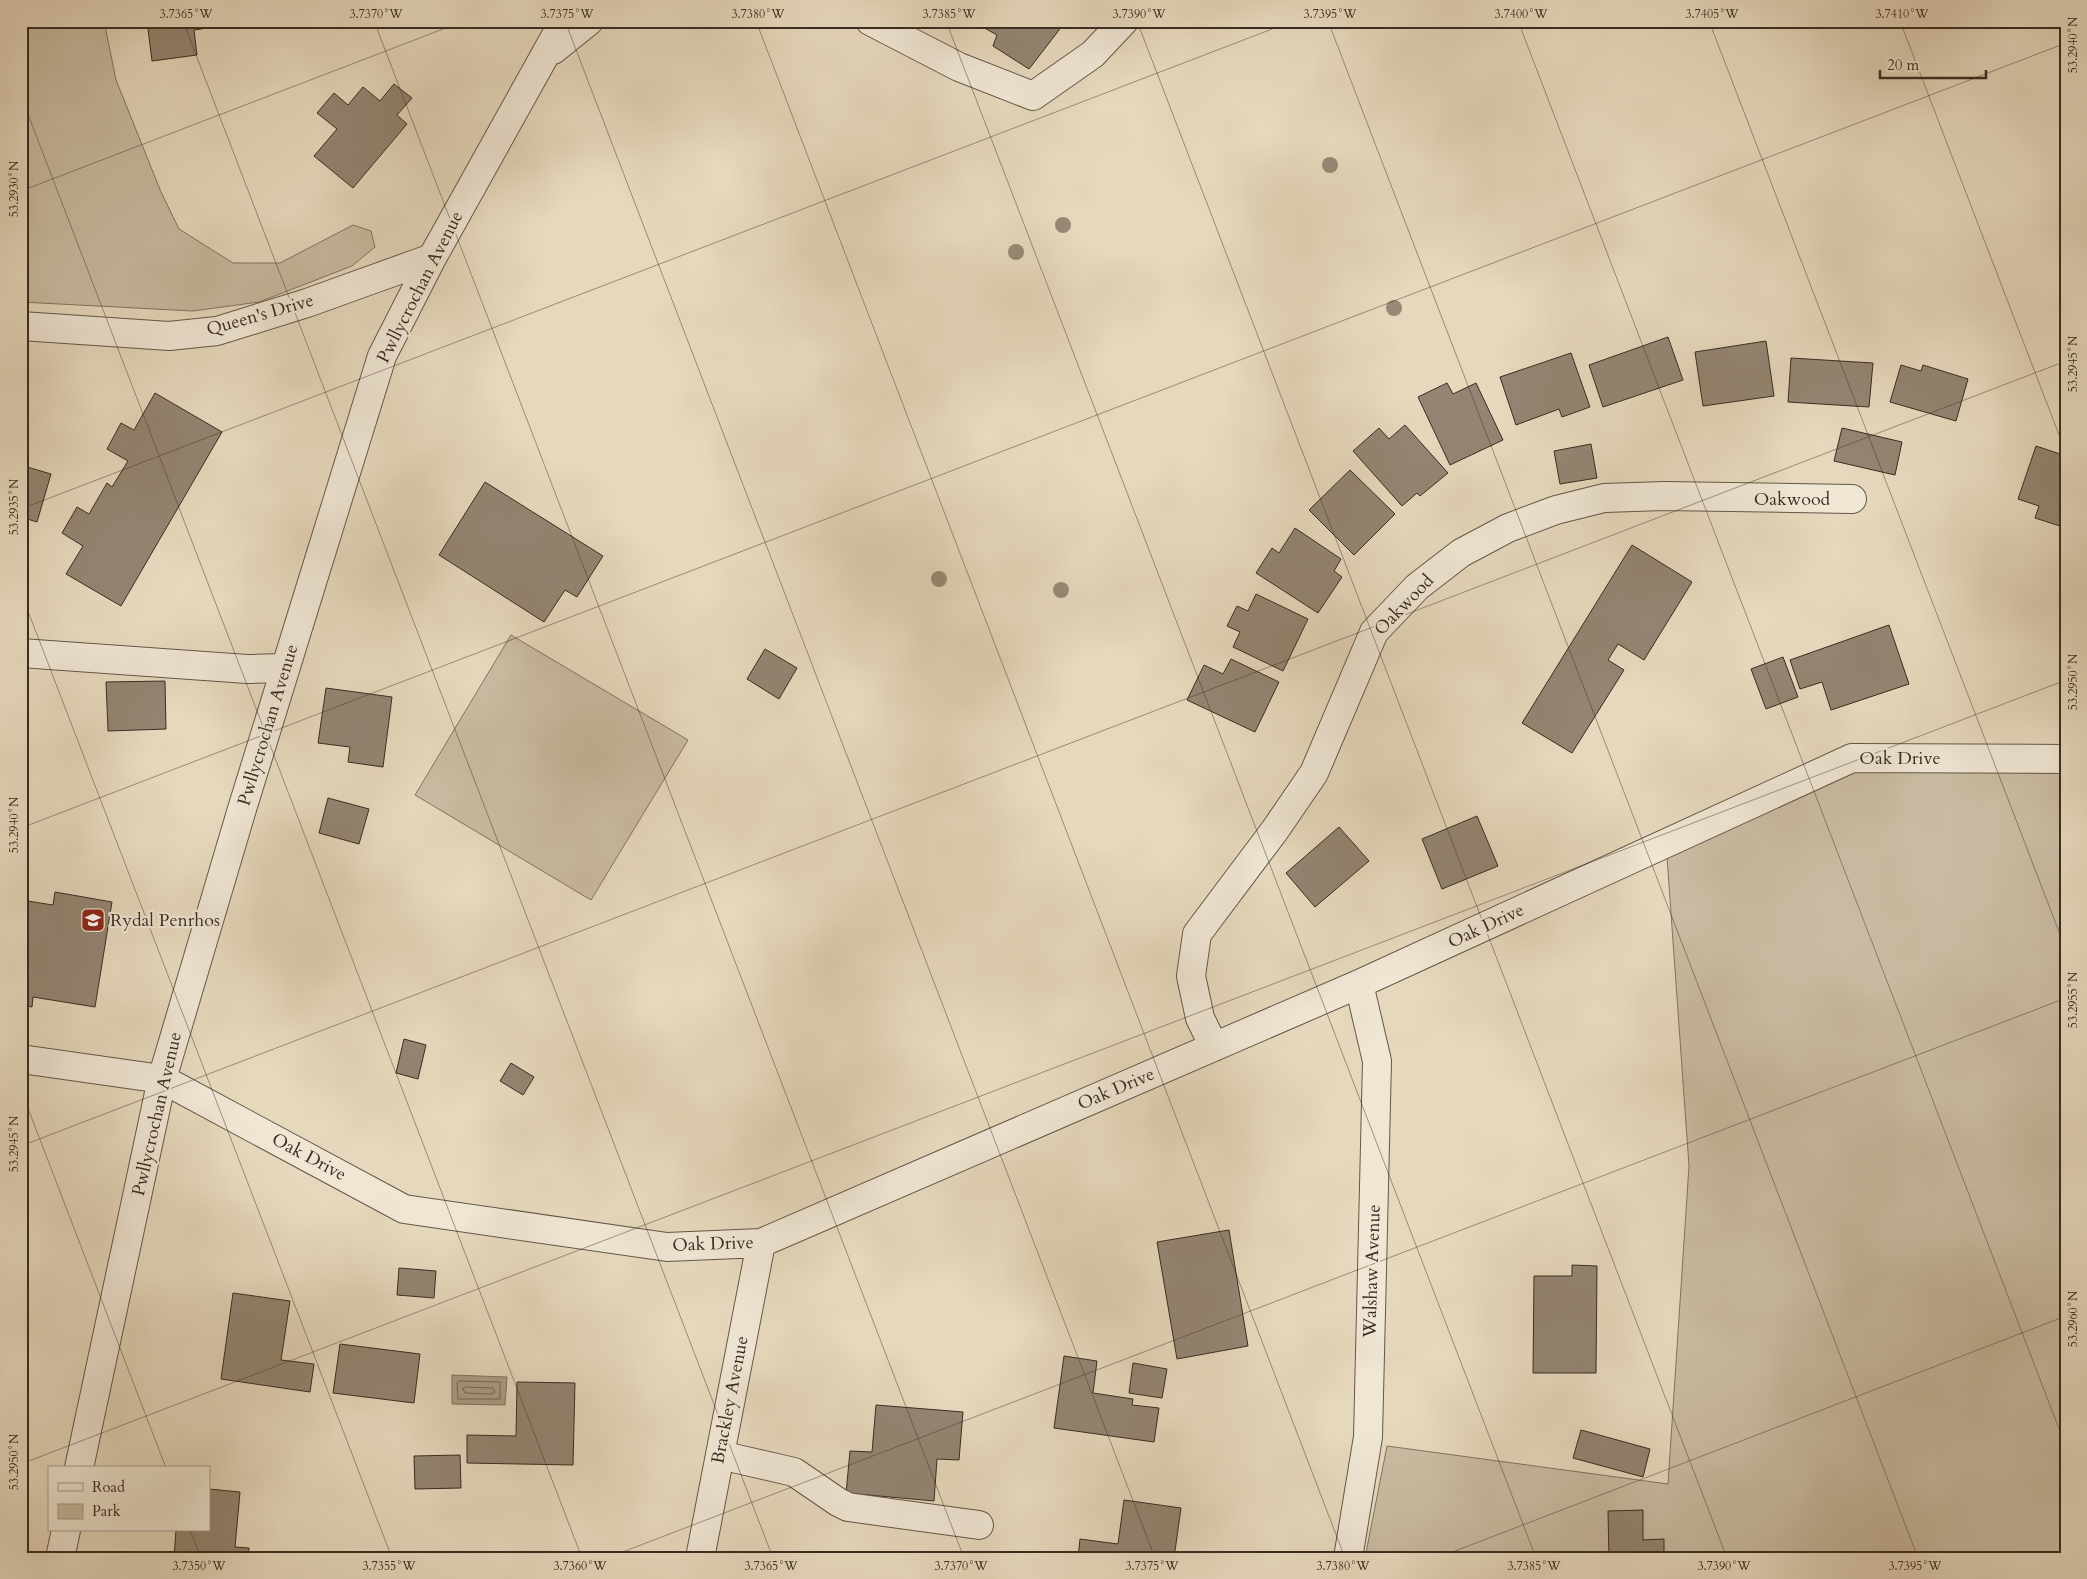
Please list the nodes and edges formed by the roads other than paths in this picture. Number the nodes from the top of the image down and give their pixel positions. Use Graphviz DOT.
graph roads {
  1 [pos="564,21"];
  2 [pos="589,21"];
  3 [pos="870,21"];
  4 [pos="1124,21"];
  5 [pos="544,57"];
  6 [pos="432,258"];
  7 [pos="21,326"];
  8 [pos="1852,499"];
  9 [pos="21,653"];
  10 [pos="285,668"];
  11 [pos="2066,759"];
  12 [pos="1359,984"];
  13 [pos="1214,1047"];
  14 [pos="21,1059"];
  15 [pos="162,1079"];
  16 [pos="761,1243"];
  17 [pos="720,1455"];
  18 [pos="79,1466"];
  19 [pos="979,1525"];
  20 [pos="66,1532"];
  21 [pos="60,1558"];
  22 [pos="700,1558"];
  23 [pos="1348,1558"];
  1 -- 5 [label="street, Pwllycrochan Avenue"];
  2 -- 5 [label="street"];
  3 -- 4 [label="street"];
  5 -- 6 [label="street, Pwllycrochan Avenue"];
  6 -- 7 [label="street, Queen's Drive"];
  6 -- 10 [label="street, Pwllycrochan Avenue"];
  8 -- 13 [label="street, Oakwood"];
  9 -- 10 [label="street"];
  10 -- 15 [label="street, Pwllycrochan Avenue"];
  11 -- 12 [label="street, Oak Drive"];
  12 -- 13 [label="street, Oak Drive"];
  12 -- 23 [label="street, Walshaw Avenue"];
  13 -- 16 [label="street, Oak Drive"];
  14 -- 15 [label="street"];
  15 -- 16 [label="street, Oak Drive"];
  15 -- 18 [label="street, Pwllycrochan Avenue"];
  16 -- 17 [label="street, Brackley Avenue"];
  17 -- 19 [label="street"];
  17 -- 22 [label="street, Brackley Avenue"];
  20 -- 21 [label="street"];
}
